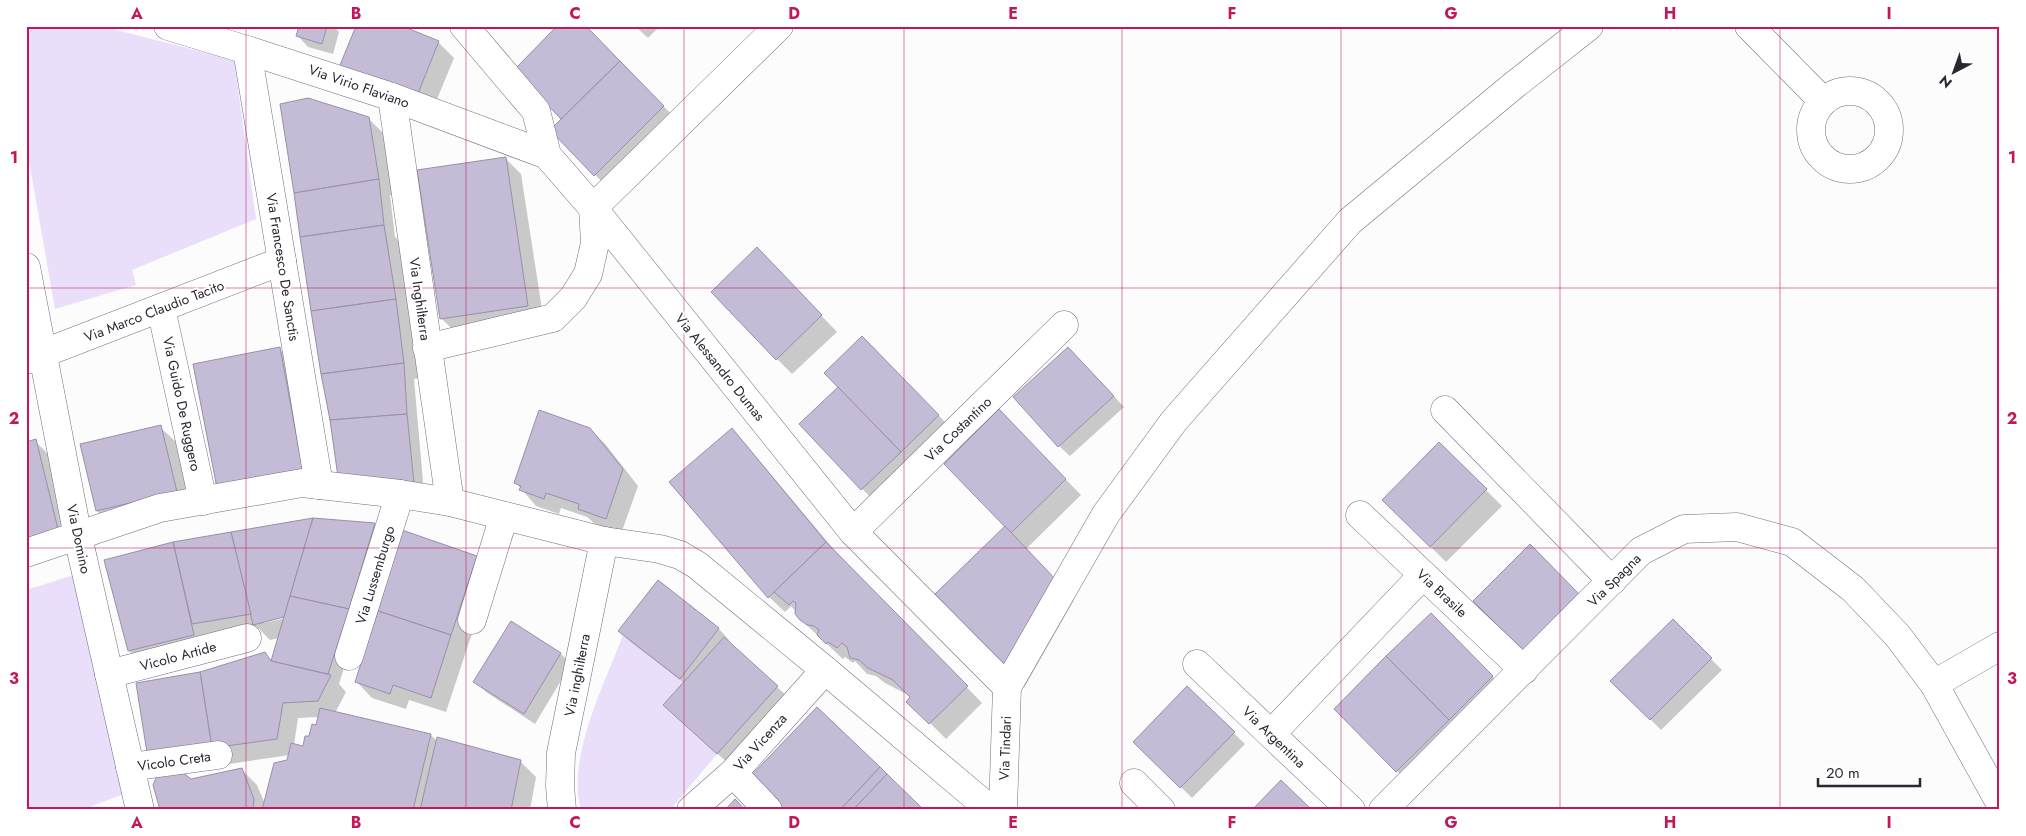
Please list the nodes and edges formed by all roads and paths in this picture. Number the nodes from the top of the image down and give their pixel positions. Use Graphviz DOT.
graph roads {
  1 [pos="168,26"];
  2 [pos="464,26"];
  3 [pos="779,26"];
  4 [pos="1589,26"];
  5 [pos="1749,26"];
  6 [pos="247,50"];
  7 [pos="392,96"];
  8 [pos="1823,101"];
  9 [pos="547,154"];
  10 [pos="593,208"];
  11 [pos="282,261"];
  12 [pos="26,267"];
  13 [pos="161,308"];
  14 [pos="1064,325"];
  15 [pos="427,348"];
  16 [pos="34,357"];
  17 [pos="1445,410"];
  18 [pos="319,485"];
  19 [pos="400,494"];
  20 [pos="202,501"];
  21 [pos="450,502"];
  22 [pos="1360,515"];
  23 [pos="504,516"];
  24 [pos="853,532"];
  25 [pos="78,536"];
  26 [pos="604,541"];
  27 [pos="26,554"];
  28 [pos="1423,575"];
  29 [pos="1612,581"];
  30 [pos="472,620"];
  31 [pos="247,638"];
  32 [pos="2000,646"];
  33 [pos="350,656"];
  34 [pos="1197,664"];
  35 [pos="825,670"];
  36 [pos="1524,670"];
  37 [pos="109,674"];
  38 [pos="1934,684"];
  39 [pos="1007,687"];
  40 [pos="1271,734"];
  41 [pos="218,755"];
  42 [pos="130,767"];
  43 [pos="733,773"];
  44 [pos="1134,783"];
  45 [pos="2000,803"];
  46 [pos="140,810"];
  47 [pos="562,810"];
  48 [pos="691,810"];
  49 [pos="768,810"];
  50 [pos="991,810"];
  51 [pos="1003,810"];
  52 [pos="1160,810"];
  53 [pos="1351,810"];
  54 [pos="1384,810"];
  1 -- 6 [label="street, Via Virio Flaviano"];
  2 -- 9 [label="street, Via Alessandro Dumas"];
  3 -- 10 [label="street"];
  4 -- 39 [label="street"];
  5 -- 8 [label="street"];
  6 -- 7 [label="street, Via Virio Flaviano"];
  6 -- 11 [label="street, Via Francesco De Sanctis"];
  7 -- 9 [label="street, Via Virio Flaviano"];
  7 -- 15 [label="street, Via Inghilterra"];
  9 -- 10 [label="street, Via Alessandro Dumas"];
  10 -- 15 [label="street"];
  10 -- 24 [label="street, Via Alessandro Dumas"];
  11 -- 13 [label="street, Via Marco Claudio Tacito"];
  11 -- 18 [label="street, Via Francesco De Sanctis"];
  12 -- 16 [label="street, Via Domino"];
  13 -- 16 [label="street, Via Marco Claudio Tacito"];
  13 -- 20 [label="street, Via Guido De Ruggero"];
  14 -- 24 [label="street, Via Costantino"];
  15 -- 21 [label="street, Via Inghilterra"];
  16 -- 25 [label="street, Via Domino"];
  17 -- 29 [label="street"];
  18 -- 19 [label="street"];
  18 -- 20 [label="street"];
  19 -- 21 [label="street"];
  19 -- 33 [label="street, Via Lussemburgo"];
  20 -- 25 [label="street"];
  21 -- 23 [label="street"];
  22 -- 28 [label="street, Via Brasile"];
  23 -- 26 [label="street"];
  23 -- 30 [label="street"];
  24 -- 39 [label="street, Via Alessandro Dumas"];
  25 -- 27 [label="street"];
  25 -- 37 [label="street, Via Domino"];
  26 -- 35 [label="street"];
  26 -- 47 [label="street, Via inghilterra"];
  28 -- 36 [label="street, Via Brasile"];
  28 -- 40 [label="street"];
  29 -- 36 [label="street, Via Spagna"];
  29 -- 38 [label="street, Via Spagna"];
  31 -- 37 [label="street, Vicolo Artide"];
  32 -- 38 [label="street"];
  34 -- 40 [label="street, Via Argentina"];
  35 -- 43 [label="street, Via Vicenza"];
  35 -- 50 [label="street"];
  36 -- 54 [label="street, Via Spagna"];
  37 -- 42 [label="street, Via Domino"];
  38 -- 45 [label="street, Via Spagna"];
  39 -- 51 [label="street, Via Tindari"];
  40 -- 53 [label="street, Via Argentina"];
  41 -- 42 [label="street, Vicolo Creta"];
  42 -- 46 [label="street, Via Domino"];
  43 -- 48 [label="street, Via Vicenza"];
  43 -- 49 [label="street"];
  44 -- 52 [label="street"];
}
